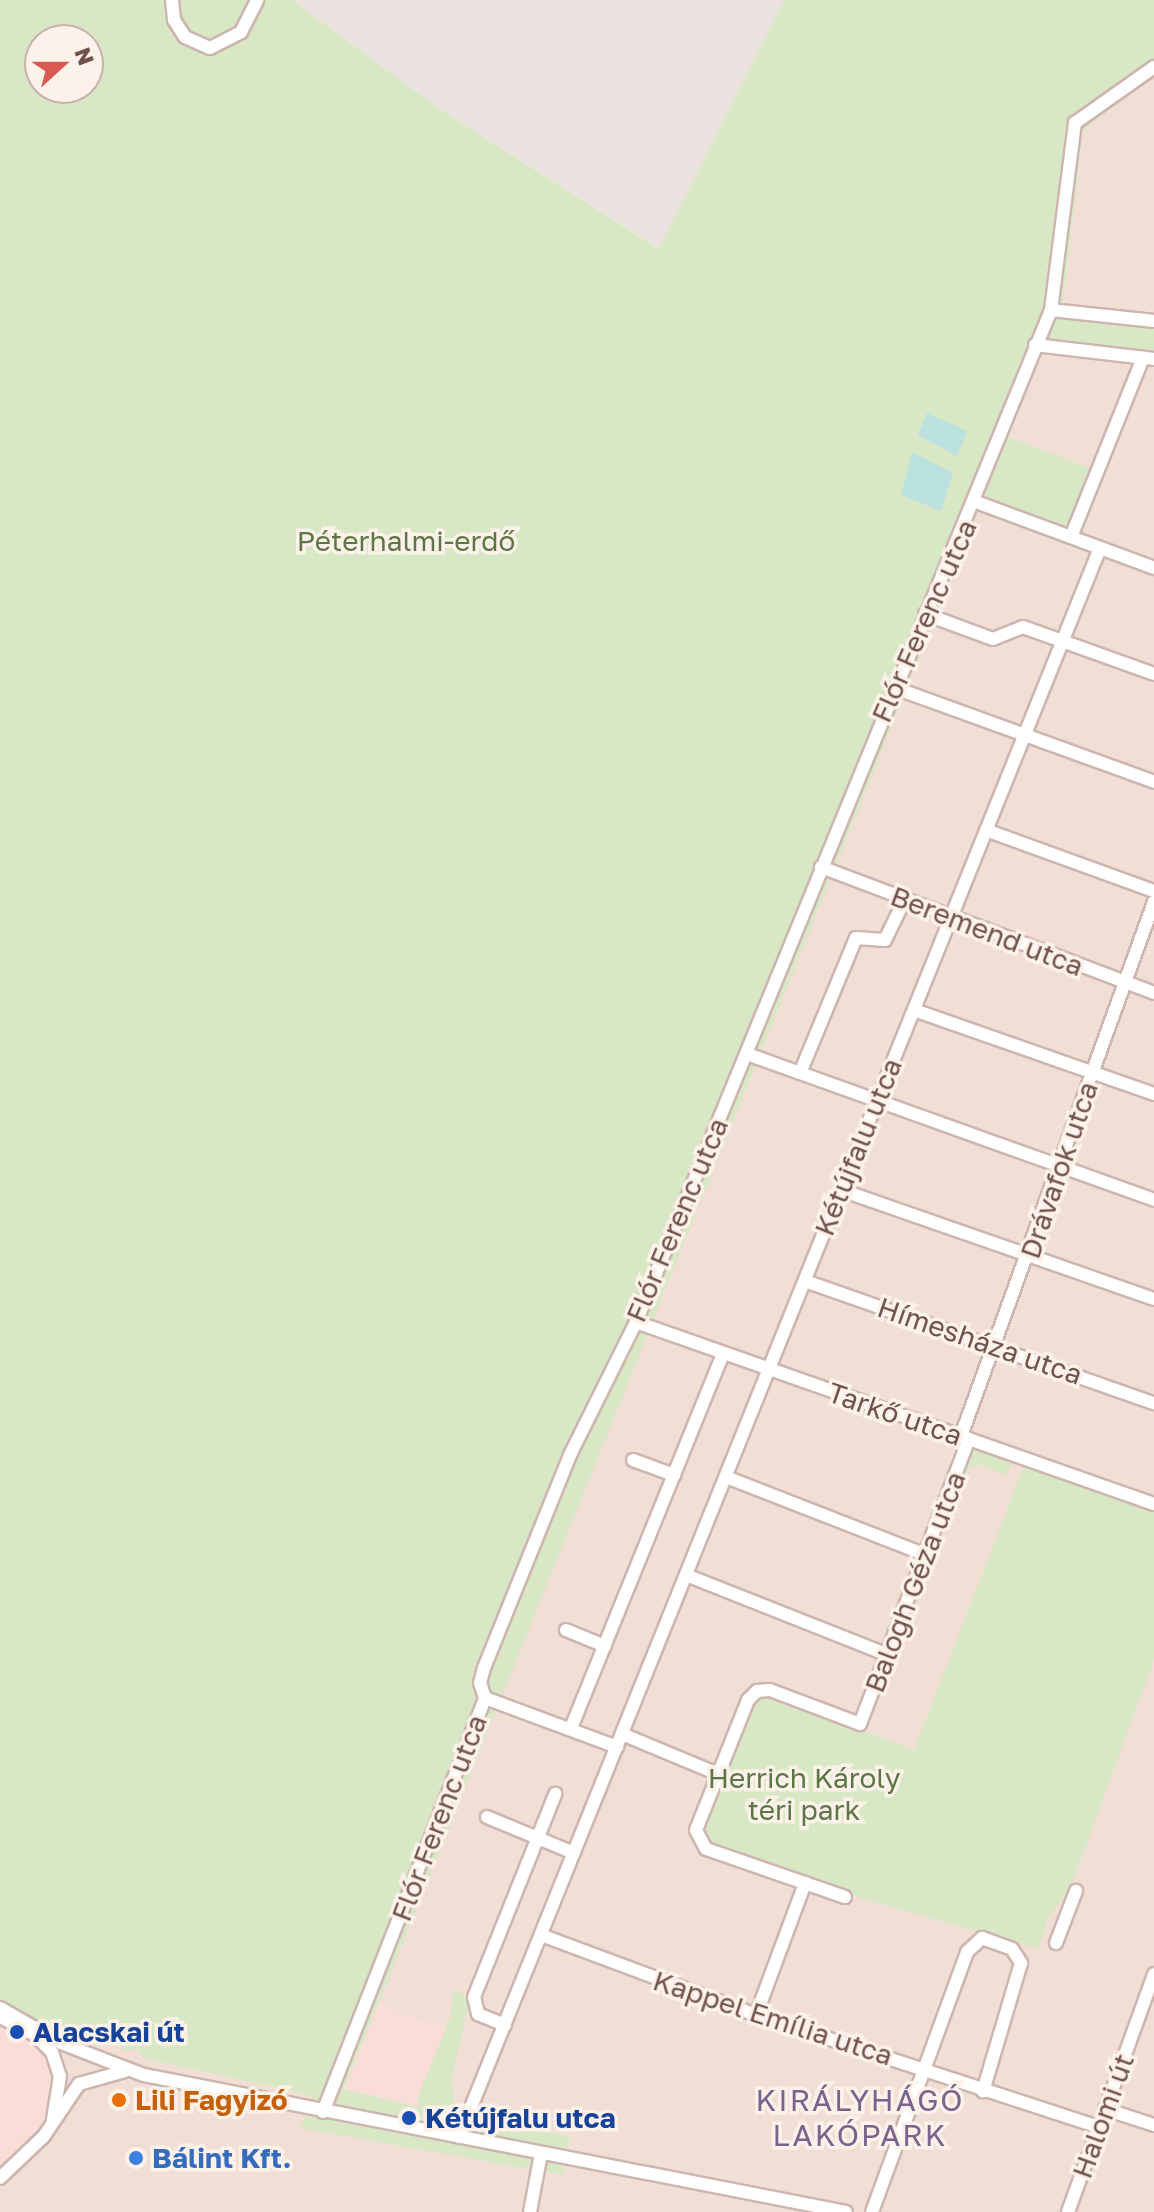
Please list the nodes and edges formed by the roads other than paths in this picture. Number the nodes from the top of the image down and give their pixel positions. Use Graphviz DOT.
graph roads {
  1 [pos="172,0"];
  2 [pos="257,0"];
  3 [pos="1154,67"];
  4 [pos="1051,310"];
  5 [pos="1154,321"];
  6 [pos="1035,345"];
  7 [pos="1148,358"];
  8 [pos="976,502"];
  9 [pos="1071,537"];
  10 [pos="1100,548"];
  11 [pos="1154,568"];
  12 [pos="925,614"];
  13 [pos="1062,642"];
  14 [pos="1154,674"];
  15 [pos="895,688"];
  16 [pos="1024,736"];
  17 [pos="1154,782"];
  18 [pos="986,830"];
  19 [pos="821,867"];
  20 [pos="1154,891"];
  21 [pos="904,901"];
  22 [pos="1154,902"];
  23 [pos="950,919"];
  24 [pos="1125,983"];
  25 [pos="1154,993"];
  26 [pos="914,1010"];
  27 [pos="747,1054"];
  28 [pos="1093,1072"];
  29 [pos="800,1073"];
  30 [pos="1154,1094"];
  31 [pos="877,1101"];
  32 [pos="1060,1168"];
  33 [pos="841,1190"];
  34 [pos="1154,1200"];
  35 [pos="1031,1255"];
  36 [pos="805,1281"];
  37 [pos="1154,1299"];
  38 [pos="636,1322"];
  39 [pos="996,1345"];
  40 [pos="723,1354"];
  41 [pos="768,1371"];
  42 [pos="1154,1403"];
  43 [pos="965,1438"];
  44 [pos="633,1460"];
  45 [pos="674,1475"];
  46 [pos="726,1477"];
  47 [pos="1154,1504"];
  48 [pos="924,1554"];
  49 [pos="686,1575"];
  50 [pos="566,1630"];
  51 [pos="605,1646"];
  52 [pos="886,1654"];
  53 [pos="485,1698"];
  54 [pos="571,1728"];
  55 [pos="619,1740"];
  56 [pos="718,1774"];
  57 [pos="555,1794"];
  58 [pos="487,1817"];
  59 [pos="537,1837"];
  60 [pos="574,1853"];
  61 [pos="805,1883"];
  62 [pos="1076,1891"];
  63 [pos="845,1897"];
  64 [pos="541,1935"];
  65 [pos="1056,1943"];
  66 [pos="1154,1974"];
  67 [pos="1151,1993"];
  68 [pos="0,2008"];
  69 [pos="756,2015"];
  70 [pos="0,2017"];
  71 [pos="505,2025"];
  72 [pos="84,2052"];
  73 [pos="923,2067"];
  74 [pos="59,2070"];
  75 [pos="128,2071"];
  76 [pos="84,2082"];
  77 [pos="983,2091"];
  78 [pos="1105,2109"];
  79 [pos="323,2112"];
  80 [pos="1154,2125"];
  81 [pos="51,2126"];
  82 [pos="1099,2127"];
  83 [pos="459,2137"];
  84 [pos="541,2153"];
  85 [pos="0,2178"];
  86 [pos="530,2212"];
  87 [pos="846,2212"];
  88 [pos="872,2212"];
  89 [pos="1068,2212"];
  1 -- 2 [label="street"];
  3 -- 4 [label="street, Flór Ferenc utca"];
  4 -- 5 [label="street"];
  4 -- 6 [label="street, Flór Ferenc utca"];
  6 -- 7 [label="street"];
  6 -- 8 [label="street, Flór Ferenc utca"];
  7 -- 9 [label="street"];
  8 -- 9 [label="street"];
  8 -- 12 [label="street, Flór Ferenc utca"];
  9 -- 10 [label="street"];
  10 -- 11 [label="street"];
  10 -- 13 [label="street, Kétújfalu utca"];
  12 -- 13 [label="street"];
  12 -- 15 [label="street, Flór Ferenc utca"];
  13 -- 14 [label="street"];
  13 -- 16 [label="street, Kétújfalu utca"];
  15 -- 16 [label="street"];
  15 -- 19 [label="street, Flór Ferenc utca"];
  16 -- 17 [label="street"];
  16 -- 18 [label="street, Kétújfalu utca"];
  18 -- 20 [label="street"];
  18 -- 23 [label="street, Kétújfalu utca"];
  19 -- 21 [label="street, Beremend utca"];
  19 -- 27 [label="street, Flór Ferenc utca"];
  21 -- 23 [label="street, Beremend utca"];
  21 -- 29 [label="street"];
  22 -- 24 [label="street, Drávafok utca"];
  23 -- 24 [label="street, Beremend utca"];
  23 -- 26 [label="street, Kétújfalu utca"];
  24 -- 25 [label="street, Beremend utca"];
  24 -- 28 [label="street, Drávafok utca"];
  26 -- 28 [label="street"];
  26 -- 31 [label="street, Kétújfalu utca"];
  27 -- 29 [label="street"];
  27 -- 38 [label="street, Flór Ferenc utca"];
  28 -- 30 [label="street"];
  28 -- 32 [label="street, Drávafok utca"];
  29 -- 31 [label="street"];
  31 -- 32 [label="street"];
  31 -- 33 [label="street, Kétújfalu utca"];
  32 -- 34 [label="street"];
  32 -- 35 [label="street, Drávafok utca"];
  33 -- 35 [label="street"];
  33 -- 36 [label="street, Kétújfalu utca"];
  35 -- 37 [label="street"];
  35 -- 39 [label="street, Drávafok utca"];
  36 -- 39 [label="street, Hímesháza utca"];
  36 -- 41 [label="street, Kétújfalu utca"];
  38 -- 40 [label="street, Tarkő utca"];
  38 -- 53 [label="street, Flór Ferenc utca"];
  39 -- 42 [label="street, Hímesháza utca"];
  39 -- 43 [label="street, Drávafok utca"];
  40 -- 41 [label="street, Tarkő utca"];
  40 -- 45 [label="street"];
  41 -- 43 [label="street, Tarkő utca"];
  41 -- 46 [label="street, Kétújfalu utca"];
  43 -- 47 [label="street, Tarkő utca"];
  43 -- 48 [label="street, Balogh Géza utca"];
  44 -- 45 [label="street"];
  45 -- 51 [label="street"];
  46 -- 48 [label="street"];
  46 -- 49 [label="street, Kétújfalu utca"];
  48 -- 52 [label="street, Balogh Géza utca"];
  49 -- 52 [label="street"];
  49 -- 55 [label="street, Kétújfalu utca"];
  50 -- 51 [label="street"];
  51 -- 54 [label="street"];
  52 -- 56 [label="street, Balogh Géza utca"];
  53 -- 54 [label="street"];
  53 -- 79 [label="street, Flór Ferenc utca"];
  54 -- 55 [label="street"];
  55 -- 56 [label="street"];
  55 -- 60 [label="street, Kétújfalu utca"];
  56 -- 61 [label="street"];
  57 -- 59 [label="street"];
  58 -- 59 [label="street"];
  59 -- 60 [label="street"];
  59 -- 71 [label="street"];
  60 -- 64 [label="street, Kétújfalu utca"];
  61 -- 63 [label="street"];
  61 -- 69 [label="street"];
  62 -- 65 [label="street"];
  64 -- 69 [label="street, Kappel Emília utca"];
  64 -- 71 [label="street, Kétújfalu utca"];
  66 -- 67 [label="street, Halomi út"];
  67 -- 78 [label="street, Halomi út"];
  68 -- 72 [label="street"];
  69 -- 73 [label="street, Kappel Emília utca"];
  70 -- 74 [label="street"];
  71 -- 83 [label="street, Kétújfalu utca"];
  72 -- 74 [label="street"];
  72 -- 75 [label="street"];
  72 -- 76 [label="street"];
  73 -- 77 [label="street, Kappel Emília utca"];
  73 -- 77 [label="street"];
  73 -- 88 [label="street"];
  74 -- 76 [label="street"];
  74 -- 81 [label="street"];
  75 -- 76 [label="street"];
  75 -- 79 [label="street"];
  76 -- 81 [label="street"];
  77 -- 82 [label="street, Kappel Emília utca"];
  78 -- 80 [label="street"];
  78 -- 82 [label="street, Halomi út"];
  79 -- 83 [label="street"];
  81 -- 85 [label="street"];
  82 -- 89 [label="street, Halomi út"];
  83 -- 84 [label="street"];
  84 -- 86 [label="street"];
  84 -- 87 [label="street"];
}
